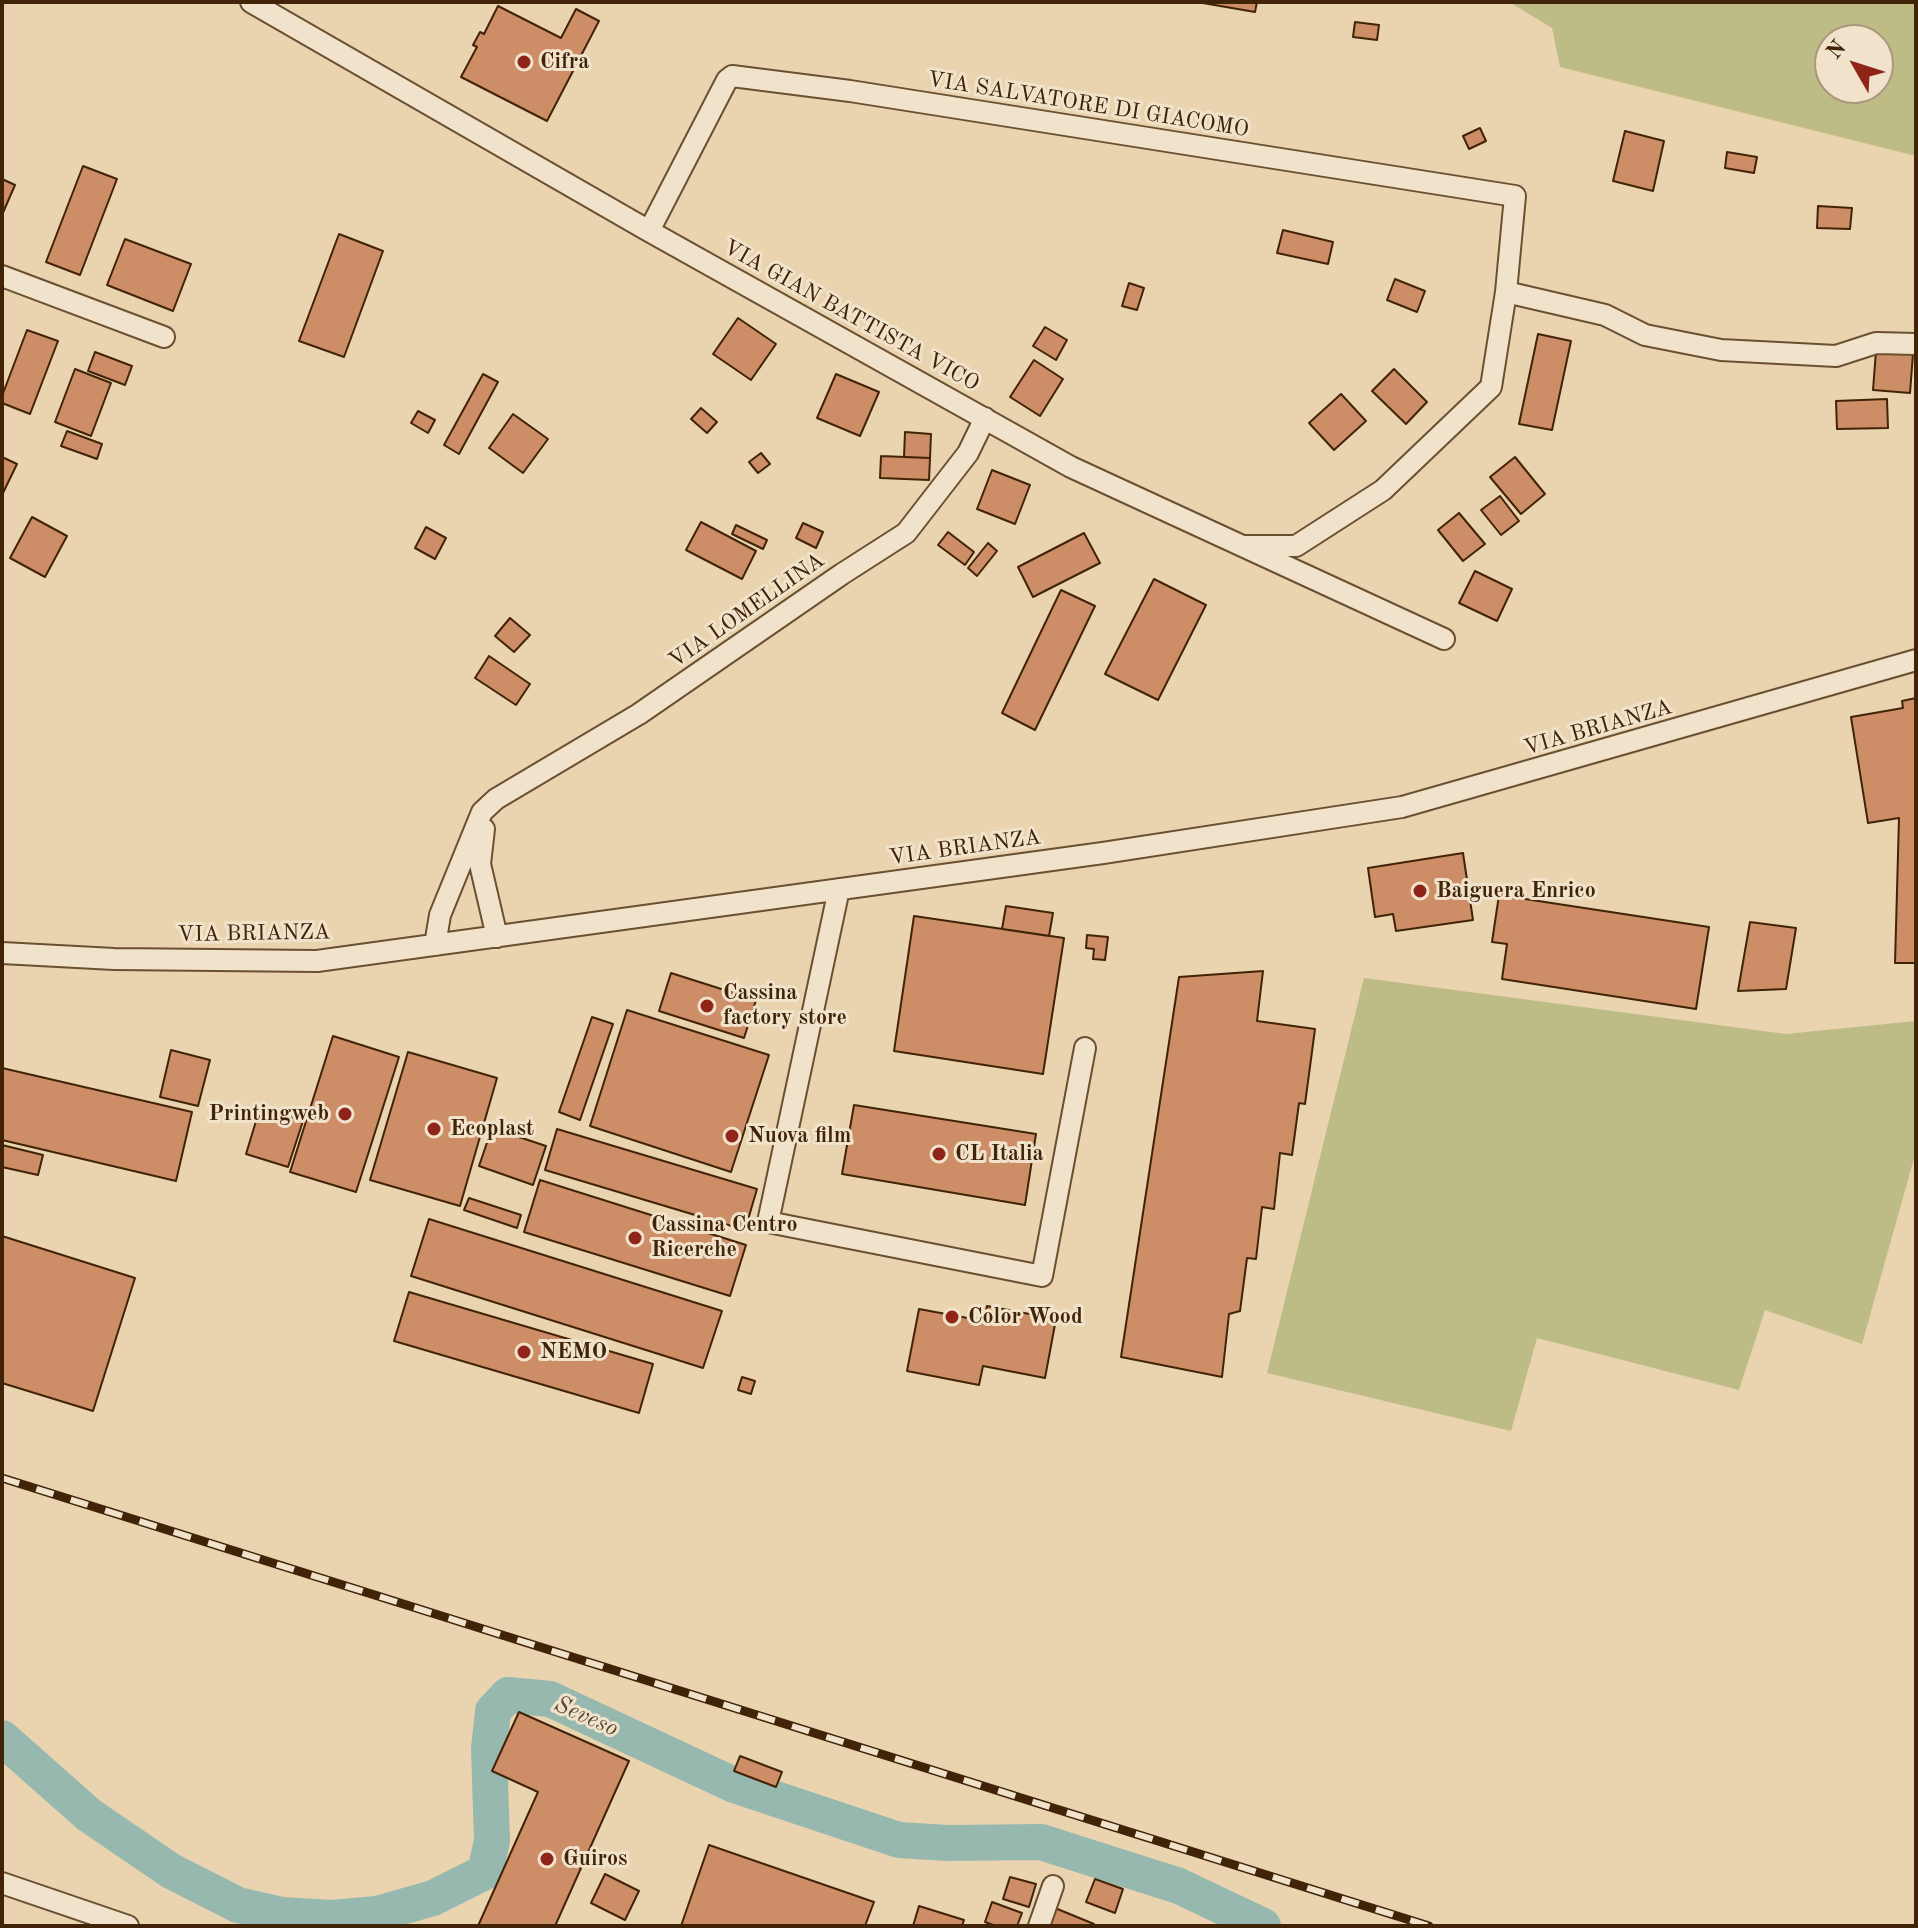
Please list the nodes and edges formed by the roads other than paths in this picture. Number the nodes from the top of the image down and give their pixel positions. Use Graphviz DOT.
graph roads {
  1 [pos="251,2"];
  2 [pos="649,231"];
  3 [pos="2,276"];
  4 [pos="1506,292"];
  5 [pos="164,337"];
  6 [pos="1916,344"];
  7 [pos="985,418"];
  8 [pos="1243,546"];
  9 [pos="1444,639"];
  10 [pos="1916,660"];
  11 [pos="496,799"];
  12 [pos="839,889"];
  13 [pos="497,937"];
  14 [pos="435,945"];
  15 [pos="2,953"];
  16 [pos="1085,1048"];
  17 [pos="2,1883"];
  18 [pos="1053,1886"];
  19 [pos="128,1926"];
  20 [pos="1039,1926"];
  1 -- 2 [label="street, VIA GIAN BATTISTA VICO"];
  2 -- 4 [label="street, VIA SALVATORE DI GIACOMO"];
  2 -- 7 [label="street, VIA GIAN BATTISTA VICO"];
  3 -- 5 [label="street"];
  4 -- 6 [label="street"];
  4 -- 8 [label="street, VIA SALVATORE DI GIACOMO"];
  7 -- 8 [label="street, VIA GIAN BATTISTA VICO"];
  7 -- 11 [label="street, VIA LOMELLINA"];
  8 -- 9 [label="street, VIA GIAN BATTISTA VICO"];
  10 -- 12 [label="street, VIA BRIANZA"];
  11 -- 13 [label="street"];
  11 -- 14 [label="street, VIA LOMELLINA"];
  12 -- 13 [label="street, VIA BRIANZA"];
  12 -- 16 [label="street"];
  13 -- 14 [label="street, VIA BRIANZA"];
  14 -- 15 [label="street, VIA BRIANZA"];
  17 -- 19 [label="street"];
  18 -- 20 [label="street"];
}
